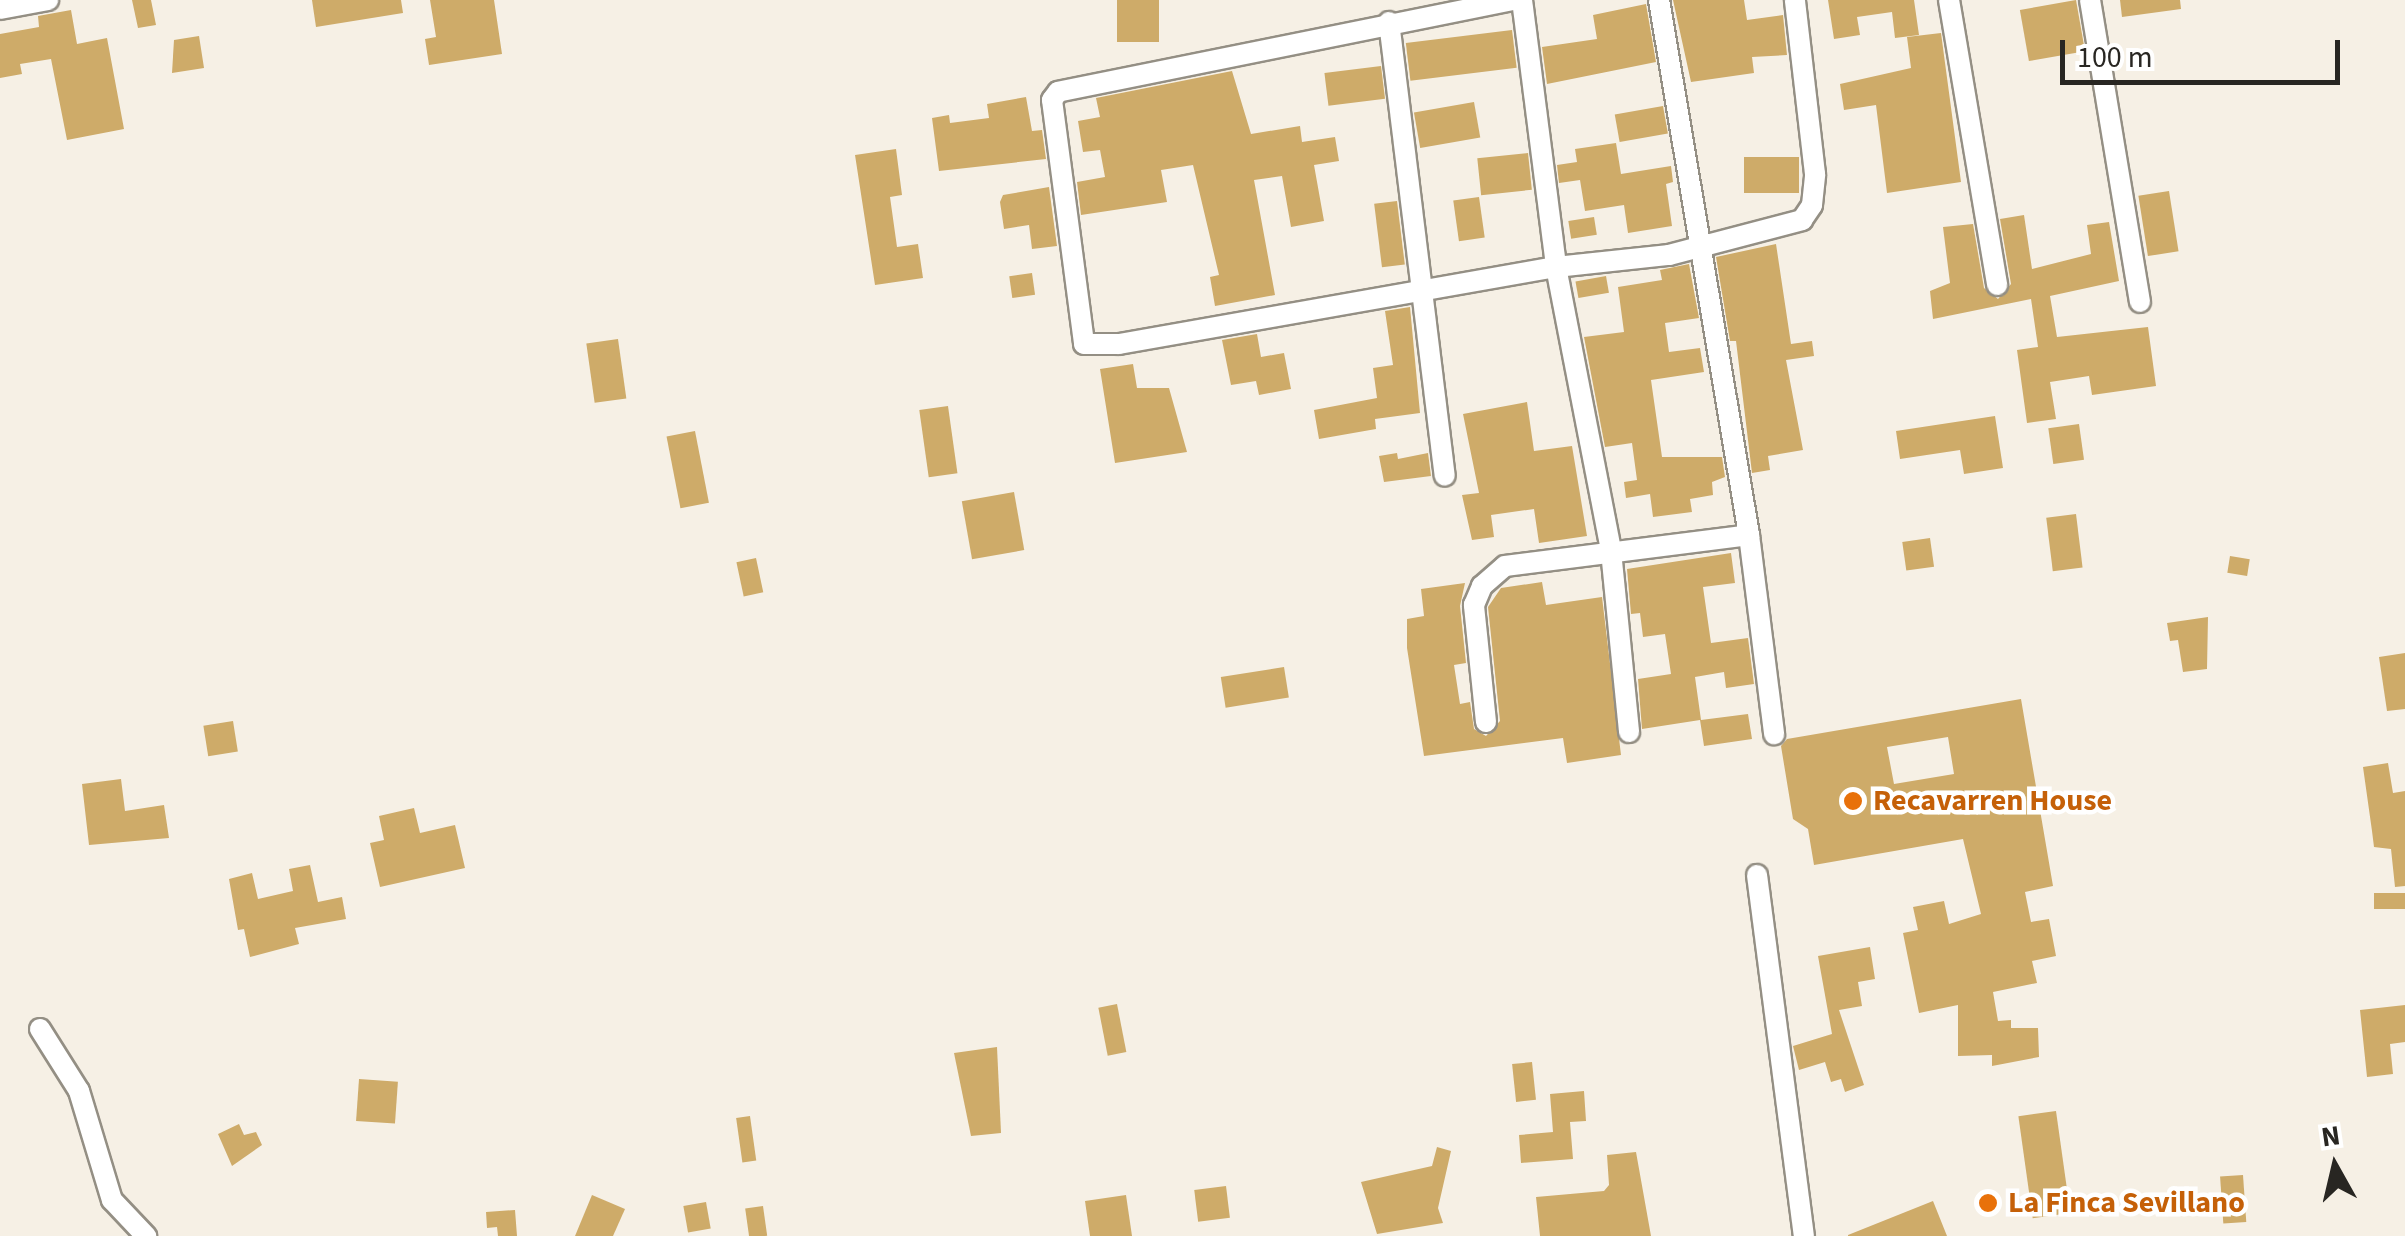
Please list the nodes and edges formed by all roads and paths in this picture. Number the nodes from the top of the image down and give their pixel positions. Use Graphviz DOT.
graph roads {
  1 [pos="48,0"];
  2 [pos="1513,0"];
  3 [pos="1522,0"];
  4 [pos="1659,0"];
  5 [pos="1795,0"];
  6 [pos="1949,0"];
  7 [pos="2090,0"];
  8 [pos="0,9"];
  9 [pos="1389,22"];
  10 [pos="1701,248"];
  11 [pos="1556,266"];
  12 [pos="1998,284"];
  13 [pos="1424,290"];
  14 [pos="2140,302"];
  15 [pos="1445,476"];
  16 [pos="1750,535"];
  17 [pos="1611,551"];
  18 [pos="1486,722"];
  19 [pos="1629,732"];
  20 [pos="1774,734"];
  21 [pos="1758,875"];
  22 [pos="40,1029"];
  23 [pos="146,1236"];
  24 [pos="1804,1236"];
  1 -- 8 [label="street"];
  2 -- 9 [label="street"];
  3 -- 11 [label="street"];
  4 -- 10 [label="street"];
  5 -- 10 [label="street"];
  6 -- 12 [label="street"];
  7 -- 14 [label="street"];
  9 -- 13 [label="street"];
  9 -- 13 [label="street"];
  10 -- 11 [label="street"];
  10 -- 16 [label="street"];
  11 -- 13 [label="street"];
  11 -- 17 [label="street"];
  13 -- 15 [label="street"];
  16 -- 17 [label="street"];
  16 -- 20 [label="street"];
  17 -- 18 [label="street"];
  17 -- 19 [label="street"];
  21 -- 24 [label="street"];
  22 -- 23 [label="street"];
}
